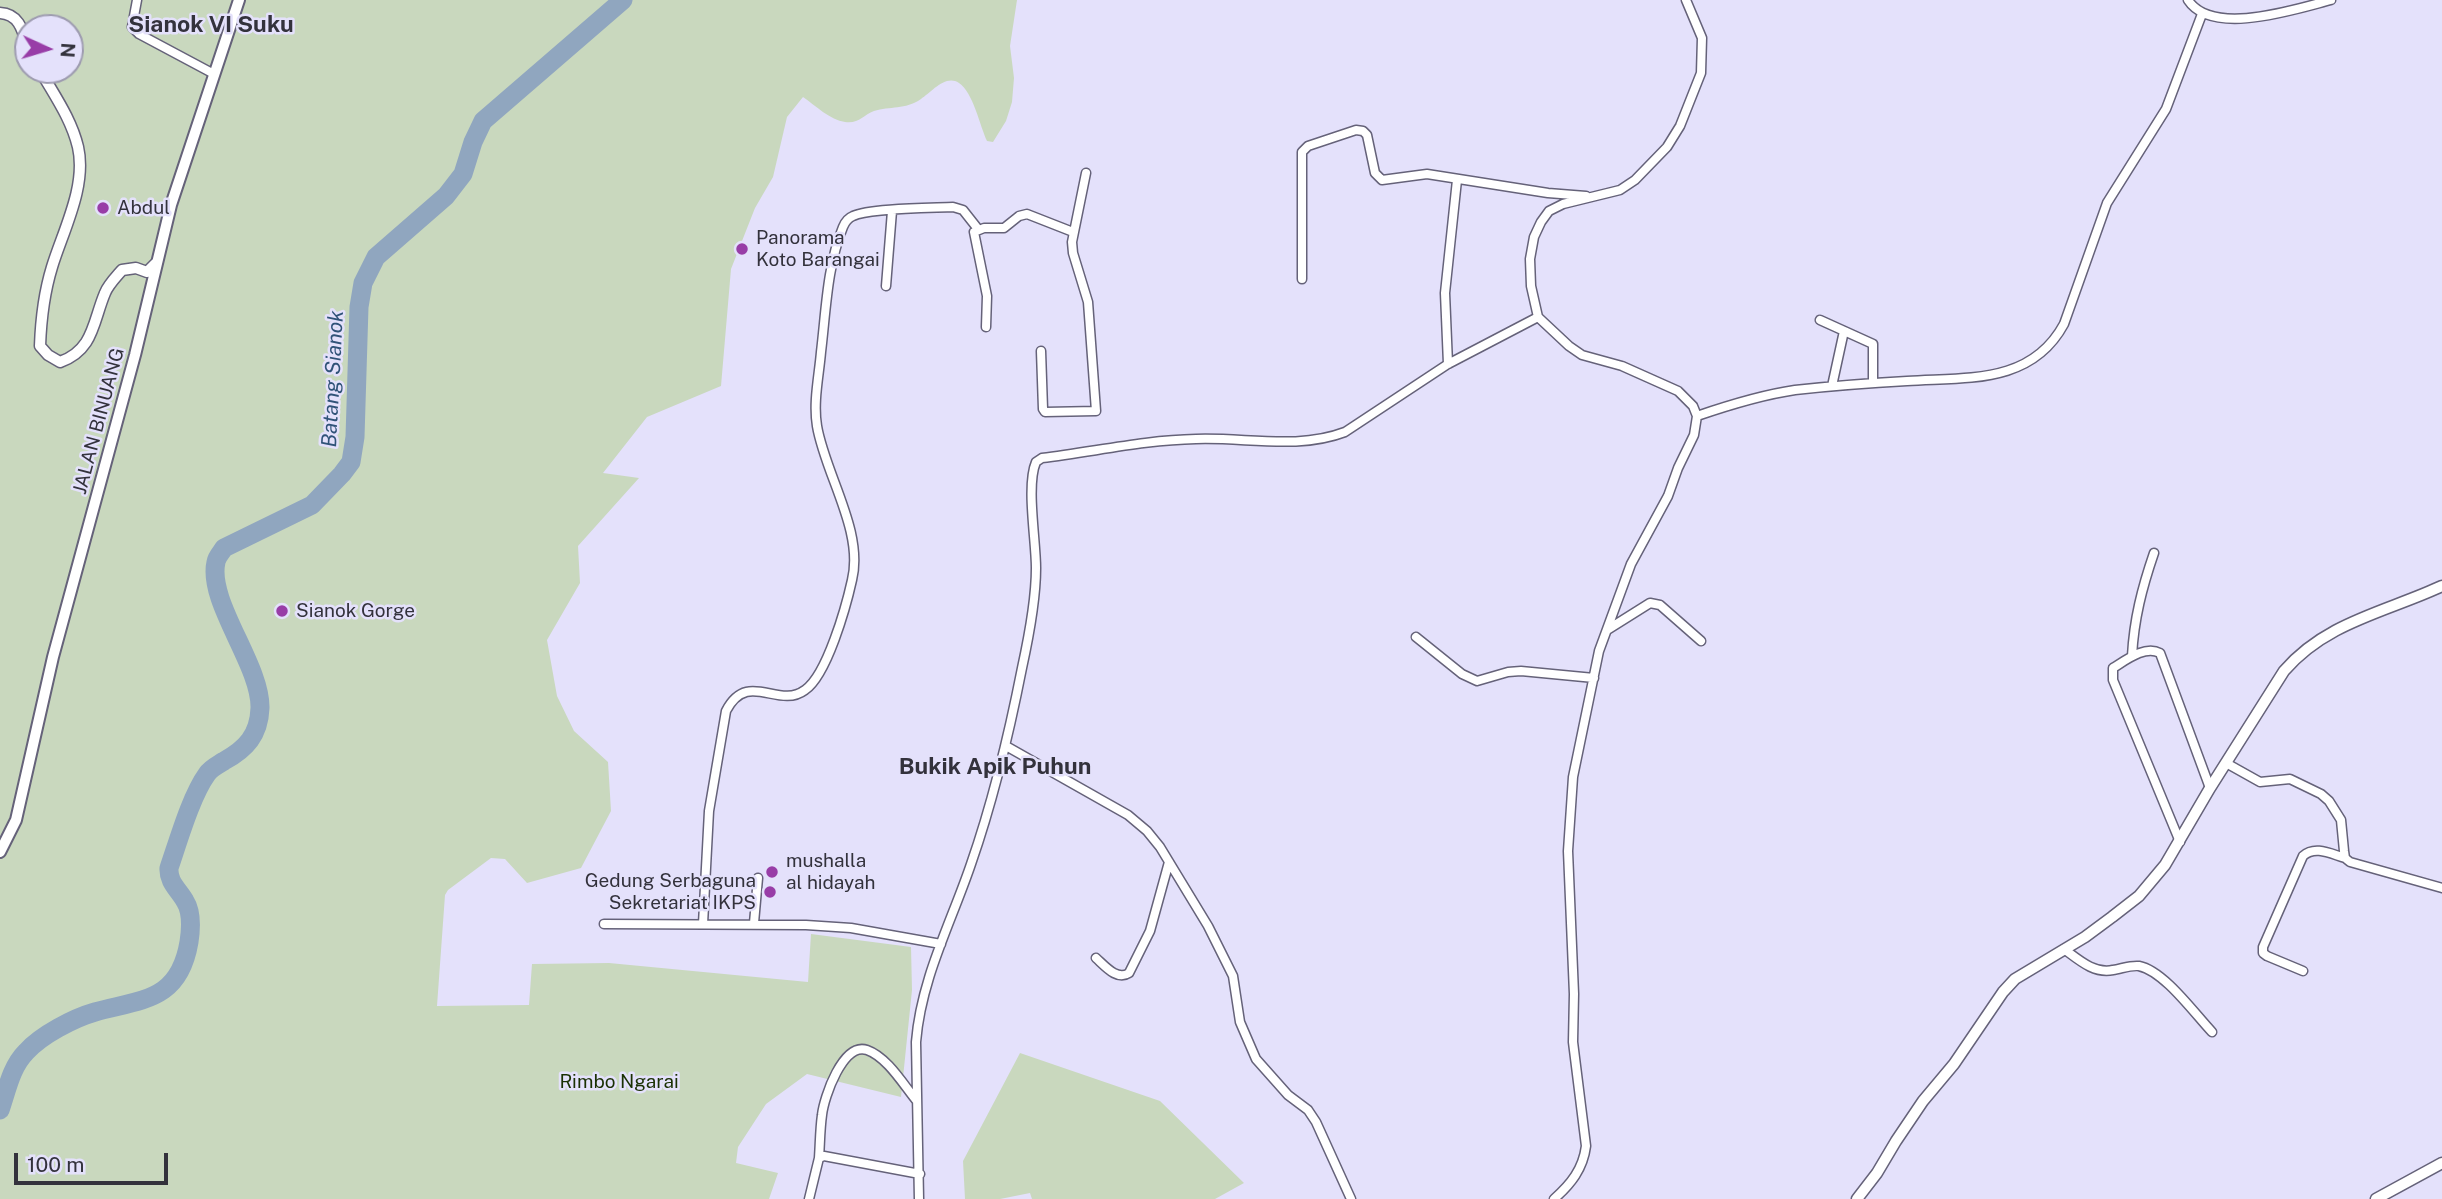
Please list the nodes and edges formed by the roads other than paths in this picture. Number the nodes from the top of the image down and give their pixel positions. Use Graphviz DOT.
graph roads {
  1 [pos="137,0"];
  2 [pos="239,0"];
  3 [pos="1686,0"];
  4 [pos="2188,0"];
  5 [pos="2331,0"];
  6 [pos="2202,14"];
  7 [pos="214,74"];
  8 [pos="49,84"];
  9 [pos="1086,173"];
  10 [pos="1457,180"];
  11 [pos="1596,197"];
  12 [pos="892,211"];
  13 [pos="978,229"];
  14 [pos="1073,232"];
  15 [pos="155,264"];
  16 [pos="1301,279"];
  17 [pos="886,286"];
  18 [pos="1538,317"];
  19 [pos="1820,320"];
  20 [pos="986,327"];
  21 [pos="1844,331"];
  22 [pos="1041,351"];
  23 [pos="1448,364"];
  24 [pos="1873,383"];
  25 [pos="1832,386"];
  26 [pos="1697,416"];
  27 [pos="2154,554"];
  28 [pos="2442,586"];
  29 [pos="1607,631"];
  30 [pos="1416,636"];
  31 [pos="1701,641"];
  32 [pos="2132,656"];
  33 [pos="1594,678"];
  34 [pos="1006,746"];
  35 [pos="2226,763"];
  36 [pos="2210,788"];
  37 [pos="2180,842"];
  38 [pos="0,852"];
  39 [pos="2345,858"];
  40 [pos="1169,862"];
  41 [pos="758,878"];
  42 [pos="2442,888"];
  43 [pos="754,923"];
  44 [pos="604,924"];
  45 [pos="703,924"];
  46 [pos="941,944"];
  47 [pos="2064,949"];
  48 [pos="1096,958"];
  49 [pos="2303,971"];
  50 [pos="2212,1032"];
  51 [pos="916,1100"];
  52 [pos="819,1158"];
  53 [pos="2442,1163"];
  54 [pos="920,1174"];
  55 [pos="809,1199"];
  56 [pos="919,1199"];
  57 [pos="1351,1199"];
  58 [pos="1554,1199"];
  59 [pos="1857,1199"];
  60 [pos="2376,1199"];
  1 -- 7 [label="street"];
  2 -- 7 [label="main road, JALAN BINUANG"];
  3 -- 11 [label="street"];
  4 -- 6 [label="street"];
  5 -- 6 [label="street"];
  6 -- 24 [label="street"];
  7 -- 15 [label="main road, JALAN BINUANG"];
  8 -- 15 [label="street"];
  9 -- 14 [label="street"];
  10 -- 11 [label="street"];
  10 -- 16 [label="street"];
  10 -- 23 [label="street"];
  11 -- 18 [label="street"];
  12 -- 13 [label="street"];
  12 -- 17 [label="street"];
  12 -- 45 [label="street"];
  13 -- 14 [label="street"];
  13 -- 20 [label="street"];
  14 -- 22 [label="street"];
  15 -- 38 [label="main road, JALAN BINUANG"];
  18 -- 23 [label="street"];
  18 -- 26 [label="street"];
  19 -- 21 [label="street"];
  21 -- 24 [label="street"];
  21 -- 25 [label="street"];
  23 -- 34 [label="street"];
  24 -- 25 [label="street"];
  25 -- 26 [label="street"];
  26 -- 29 [label="street"];
  27 -- 32 [label="street"];
  28 -- 35 [label="street"];
  29 -- 31 [label="street"];
  29 -- 33 [label="street"];
  30 -- 33 [label="street"];
  32 -- 36 [label="street"];
  32 -- 37 [label="street"];
  33 -- 58 [label="street"];
  34 -- 40 [label="street"];
  34 -- 46 [label="street"];
  35 -- 36 [label="street"];
  35 -- 39 [label="street"];
  36 -- 37 [label="street"];
  37 -- 47 [label="street"];
  39 -- 42 [label="street"];
  39 -- 49 [label="street"];
  40 -- 48 [label="street"];
  40 -- 57 [label="street"];
  41 -- 43 [label="street"];
  43 -- 45 [label="street"];
  43 -- 46 [label="street"];
  44 -- 45 [label="street"];
  46 -- 51 [label="street"];
  47 -- 50 [label="street"];
  47 -- 59 [label="street"];
  51 -- 52 [label="street"];
  51 -- 54 [label="street"];
  52 -- 54 [label="street"];
  52 -- 55 [label="street"];
  53 -- 60 [label="street"];
  54 -- 56 [label="street"];
}
